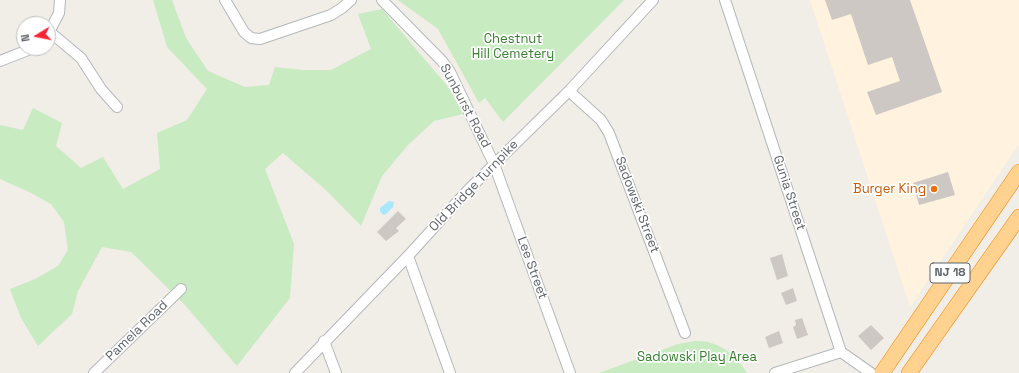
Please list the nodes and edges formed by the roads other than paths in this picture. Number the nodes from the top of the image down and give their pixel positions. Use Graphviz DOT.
graph roads {
  1 [pos="60,0"];
  2 [pos="225,0"];
  3 [pos="351,0"];
  4 [pos="382,0"];
  5 [pos="653,0"];
  6 [pos="725,0"];
  7 [pos="56,17"];
  8 [pos="56,38"];
  9 [pos="16,55"];
  10 [pos="0,61"];
  11 [pos="569,91"];
  12 [pos="117,107"];
  13 [pos="494,164"];
  14 [pos="1019,172"];
  15 [pos="1019,217"];
  16 [pos="408,256"];
  17 [pos="181,289"];
  18 [pos="685,333"];
  19 [pos="324,342"];
  20 [pos="841,352"];
  21 [pos="94,373"];
  22 [pos="295,373"];
  23 [pos="336,373"];
  24 [pos="450,373"];
  25 [pos="570,373"];
  26 [pos="775,373"];
  27 [pos="871,373"];
  28 [pos="882,373"];
  29 [pos="909,373"];
  1 -- 7 [label="street"];
  2 -- 3 [label="street"];
  4 -- 13 [label="street, Sunburst Road"];
  5 -- 11 [label="street, Old Bridge Turnpike"];
  6 -- 20 [label="street, Gunia Street"];
  8 -- 12 [label="street"];
  9 -- 10 [label="street"];
  11 -- 13 [label="street, Old Bridge Turnpike"];
  11 -- 18 [label="street, Sadowski Street"];
  13 -- 16 [label="street, Old Bridge Turnpike"];
  13 -- 25 [label="street, Lee Street"];
  14 -- 28 [label="highway, NJ 18"];
  15 -- 29 [label="highway, NJ 18"];
  16 -- 19 [label="street, Old Bridge Turnpike"];
  16 -- 24 [label="street"];
  17 -- 21 [label="street, Pamela Road"];
  19 -- 22 [label="street, Old Bridge Turnpike"];
  19 -- 23 [label="street"];
  20 -- 26 [label="street"];
  20 -- 27 [label="street"];
}
